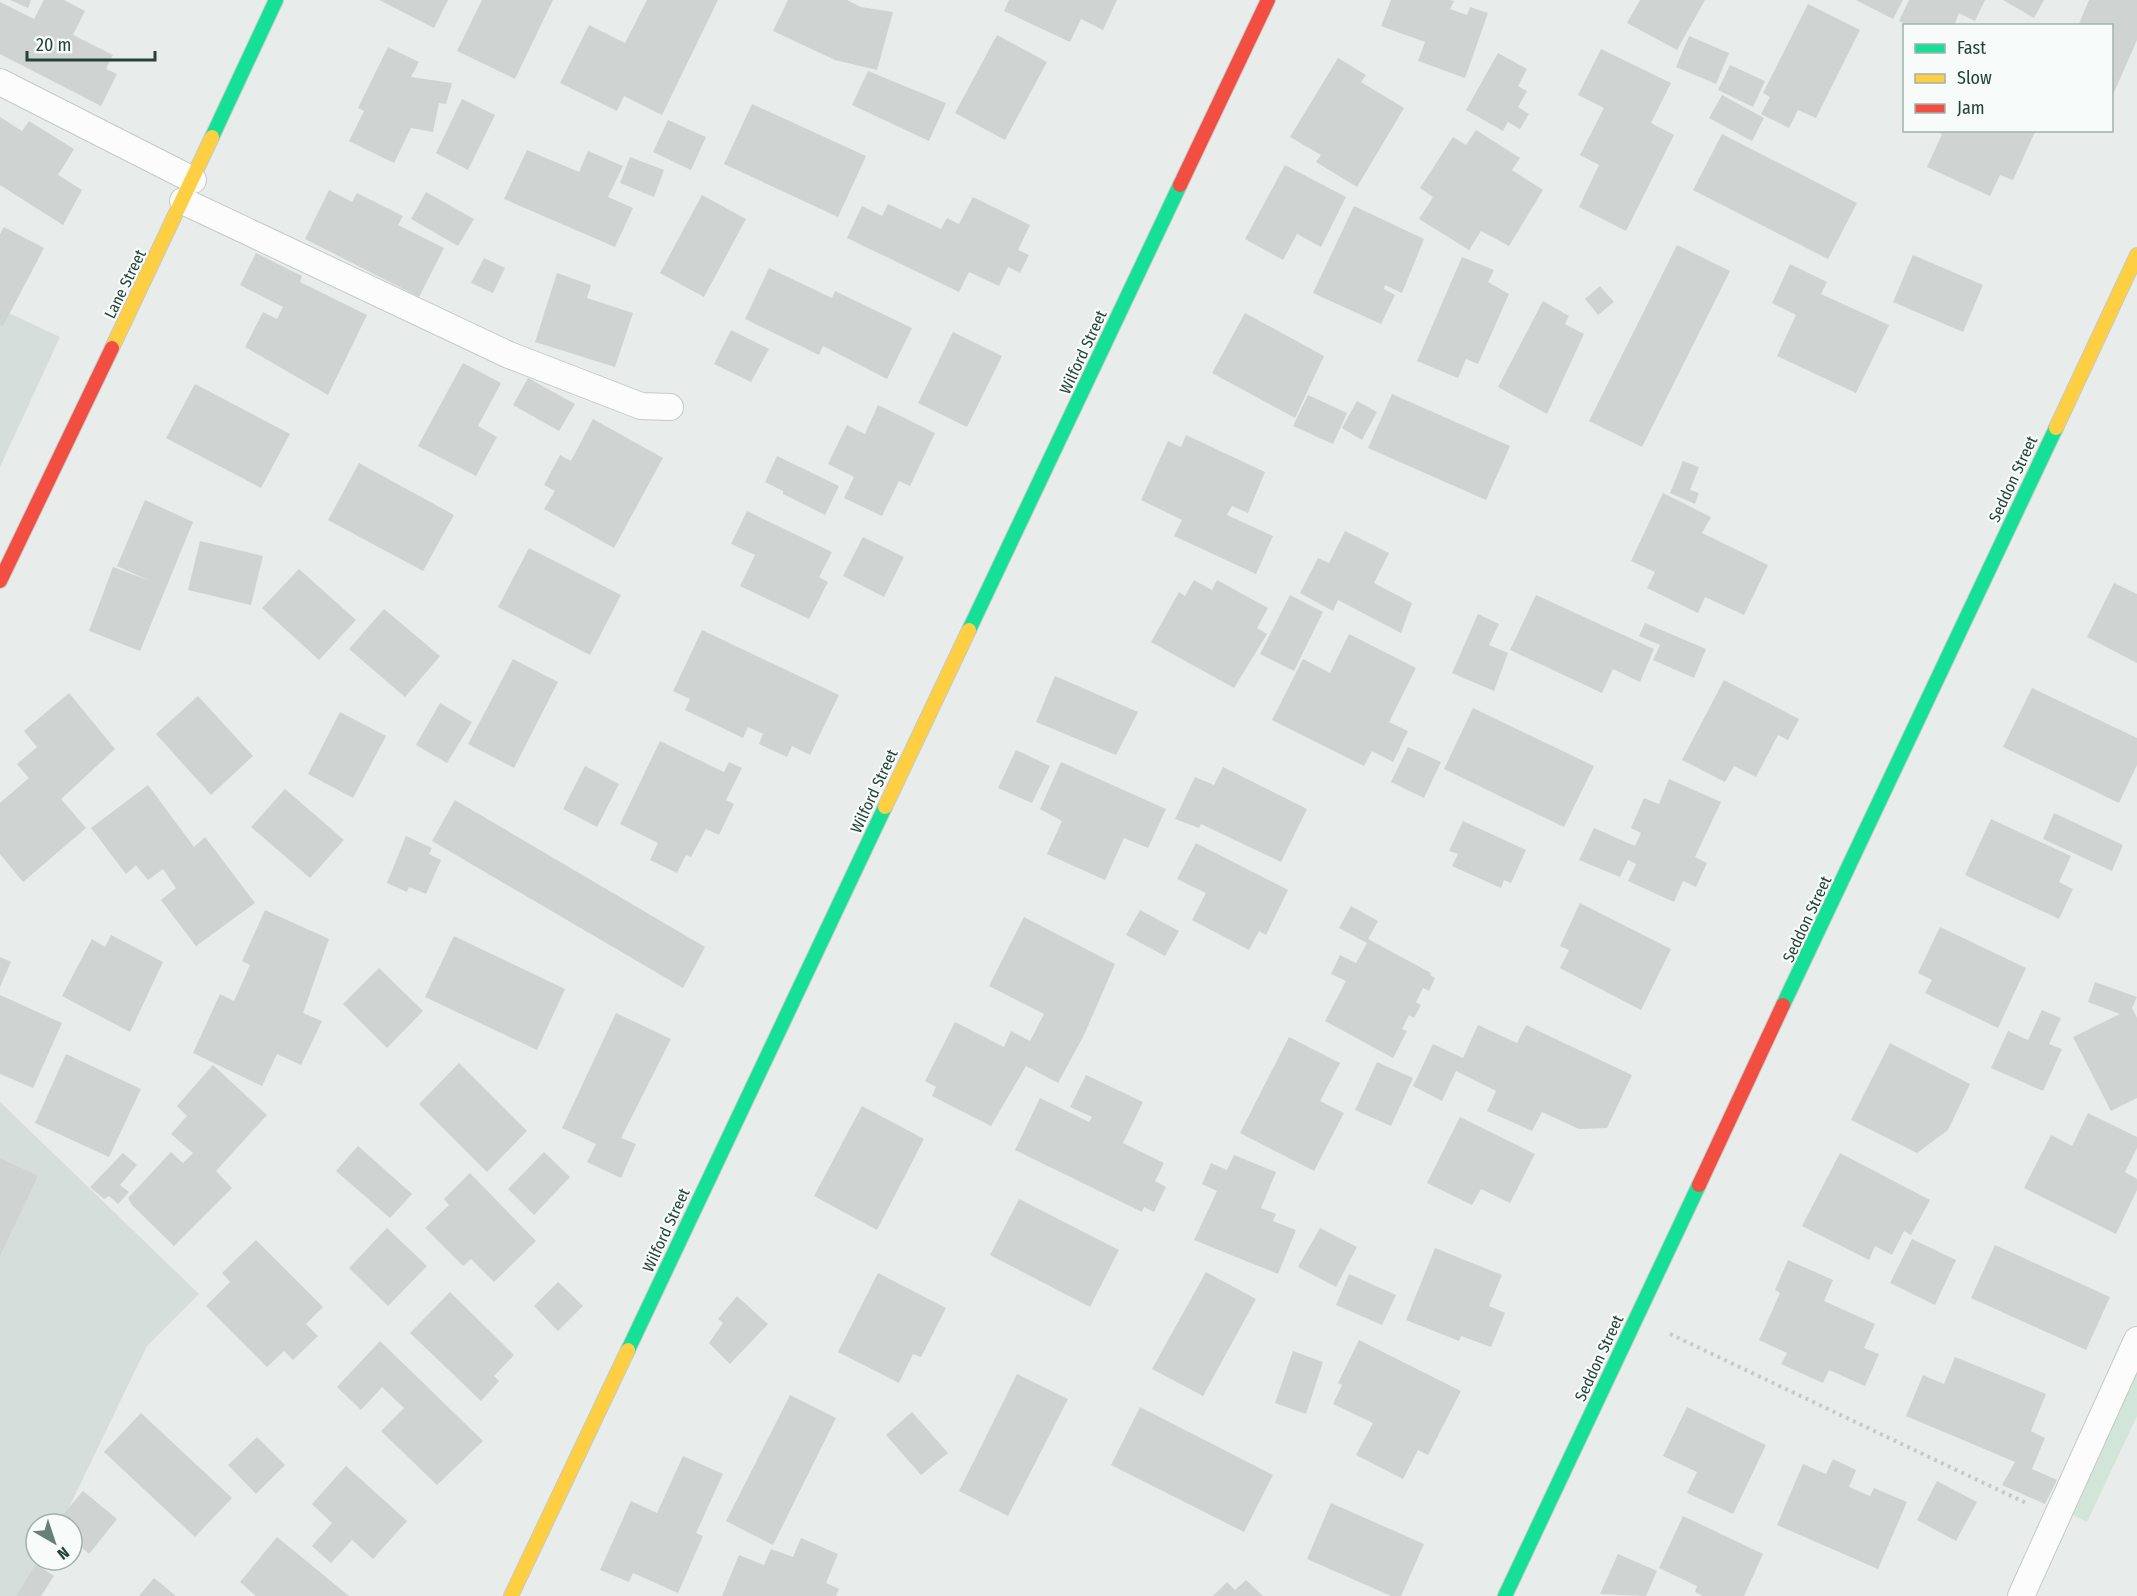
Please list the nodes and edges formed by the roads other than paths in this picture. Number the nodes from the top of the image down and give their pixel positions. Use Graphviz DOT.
graph roads {
  1 [pos="276,0"];
  2 [pos="1268,0"];
  3 [pos="0,82"];
  4 [pos="188,190"];
  5 [pos="2137,255"];
  6 [pos="670,407"];
  7 [pos="1,577"];
  8 [pos="2137,1340"];
  9 [pos="511,1596"];
  10 [pos="1505,1596"];
  11 [pos="2021,1596"];
  1 -- 4 [label="street, Lane Street"];
  2 -- 9 [label="street, Wilford Street"];
  3 -- 4 [label="lane"];
  4 -- 6 [label="lane"];
  4 -- 7 [label="street, Lane Street"];
  5 -- 10 [label="street, Seddon Street"];
  8 -- 11 [label="lane"];
}
